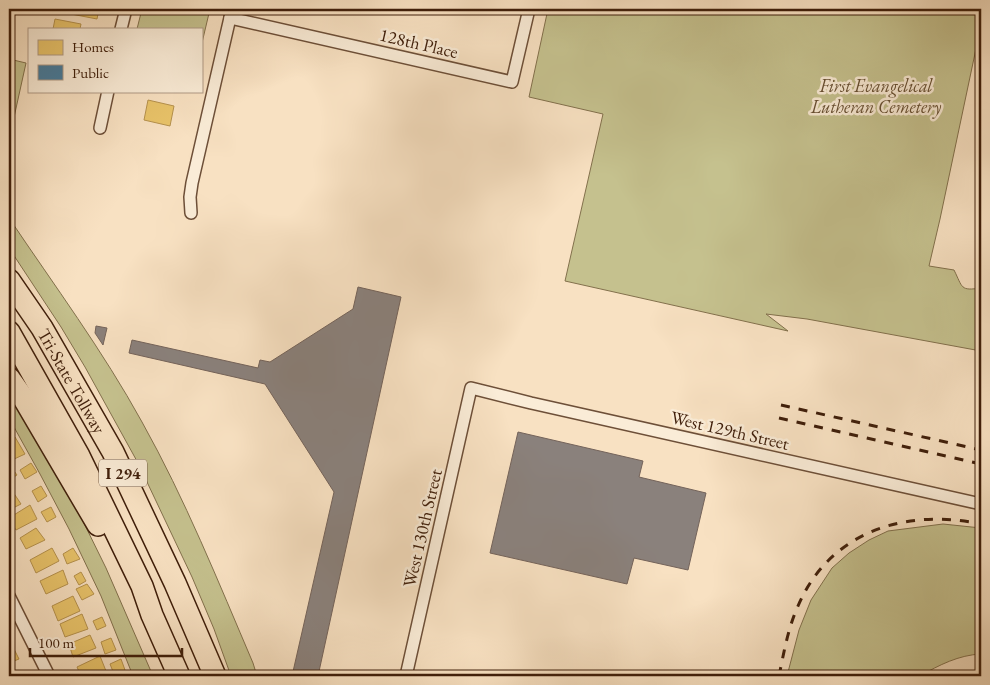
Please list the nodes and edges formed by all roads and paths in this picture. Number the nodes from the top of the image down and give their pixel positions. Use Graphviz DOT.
graph roads {
  1 [pos="126,9"];
  2 [pos="529,9"];
  3 [pos="231,13"];
  4 [pos="121,28"];
  5 [pos="108,92"];
  6 [pos="100,128"];
  7 [pos="191,213"];
  8 [pos="9,280"];
  9 [pos="9,332"];
  10 [pos="9,378"];
  11 [pos="471,388"];
  12 [pos="981,504"];
  13 [pos="9,596"];
  14 [pos="152,616"];
  15 [pos="49,676"];
  16 [pos="179,676"];
  17 [pos="215,676"];
  18 [pos="406,676"];
  1 -- 4 [label="street"];
  2 -- 3 [label="street, 128th Place"];
  3 -- 7 [label="street"];
  5 -- 6 [label="street"];
  8 -- 17 [label="highway, Tri-State Tollway / I 294"];
  9 -- 14 [label="highway, Tri-State Tollway / I 294"];
  10 -- 14 [label="highway"];
  11 -- 12 [label="street, West 129th Street"];
  11 -- 18 [label="street, West 130th Street"];
  13 -- 15 [label="street"];
  14 -- 16 [label="highway, Tri-State Tollway / I 294"];
}
